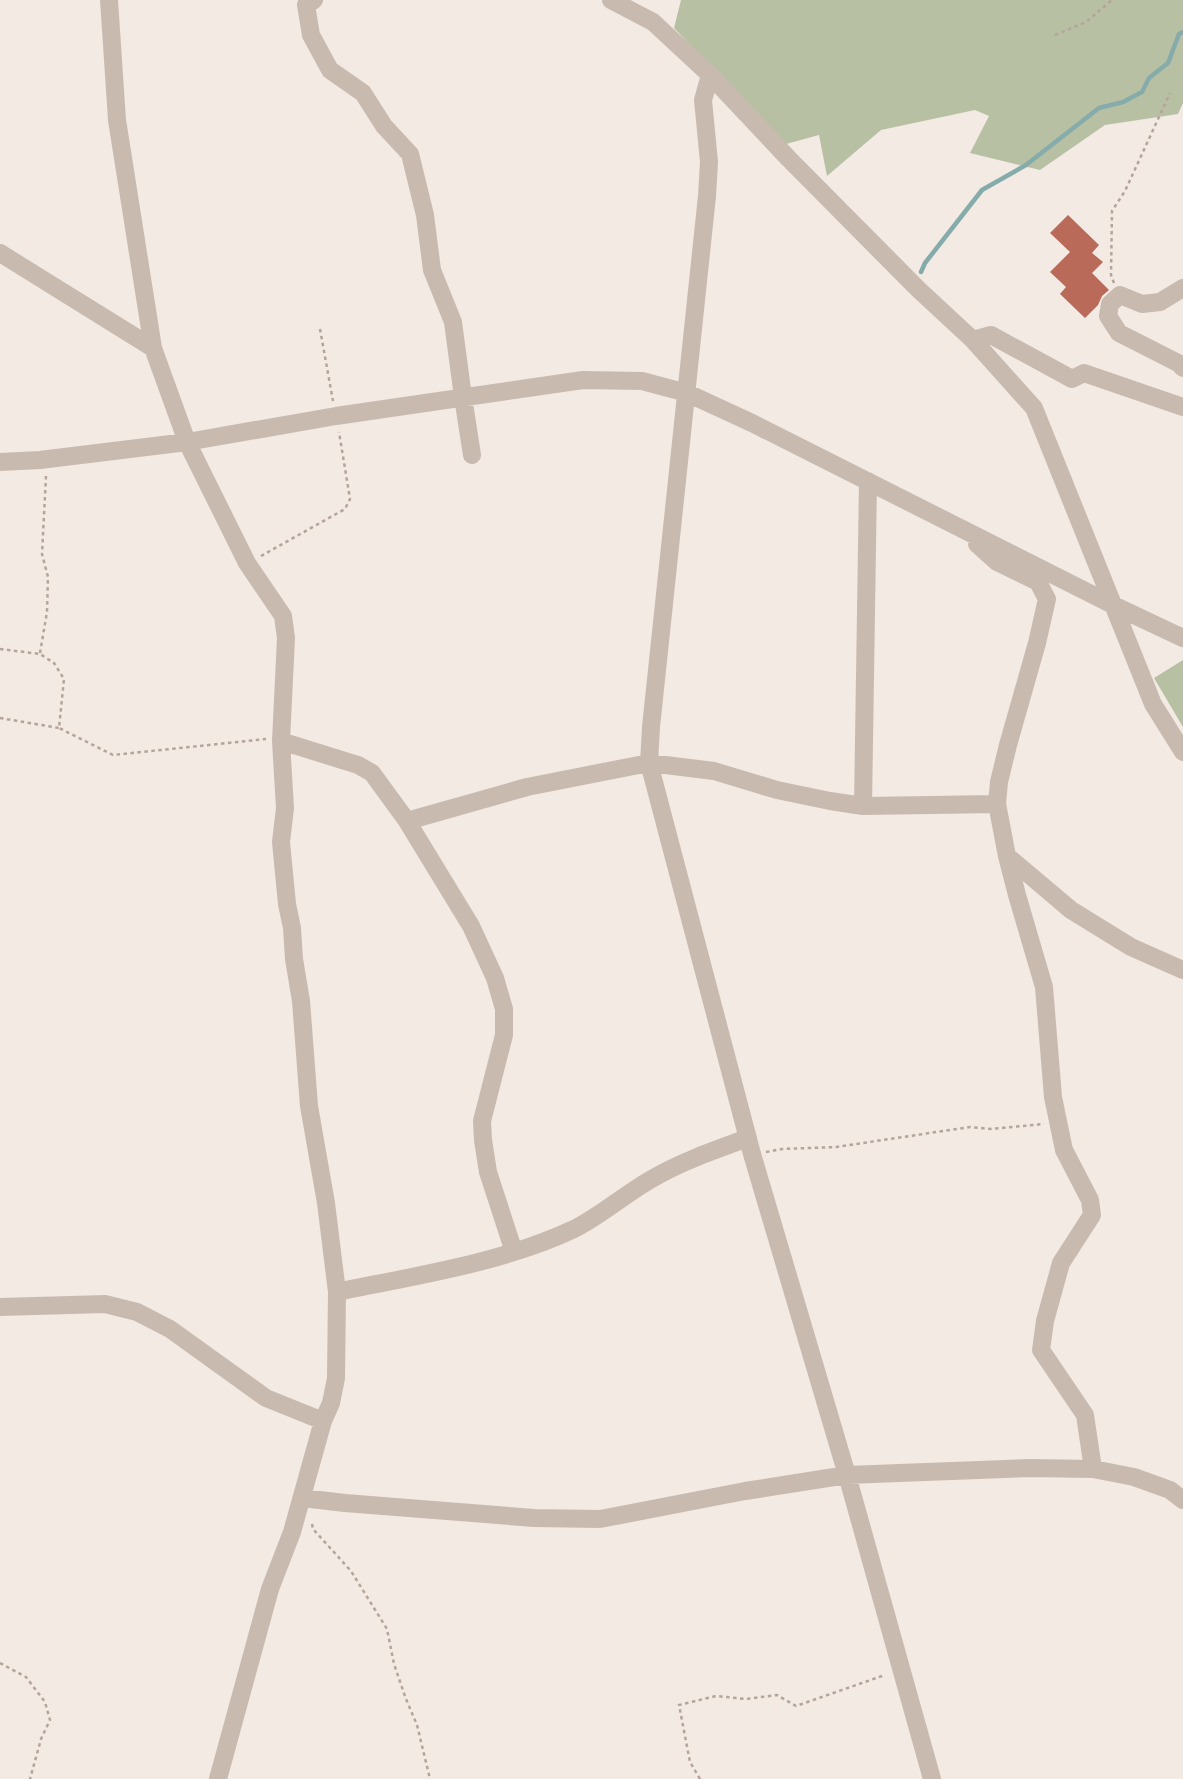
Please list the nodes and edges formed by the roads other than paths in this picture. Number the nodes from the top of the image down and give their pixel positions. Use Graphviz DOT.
graph roads {
  1 [pos="109,0"];
  2 [pos="314,0"];
  3 [pos="611,0"];
  4 [pos="710,75"];
  5 [pos="0,253"];
  6 [pos="1183,288"];
  7 [pos="973,340"];
  8 [pos="153,348"];
  9 [pos="1183,368"];
  10 [pos="687,393"];
  11 [pos="463,397"];
  12 [pos="1183,407"];
  13 [pos="187,442"];
  14 [pos="472,455"];
  15 [pos="0,462"];
  16 [pos="867,481"];
  17 [pos="960,528"];
  18 [pos="1113,606"];
  19 [pos="1183,638"];
  20 [pos="281,741"];
  21 [pos="1183,752"];
  22 [pos="649,763"];
  23 [pos="997,804"];
  24 [pos="863,806"];
  25 [pos="407,821"];
  26 [pos="1007,856"];
  27 [pos="1183,970"];
  28 [pos="750,1146"];
  29 [pos="514,1252"];
  30 [pos="337,1292"];
  31 [pos="0,1307"];
  32 [pos="323,1422"];
  33 [pos="1093,1469"];
  34 [pos="847,1475"];
  35 [pos="302,1498"];
  36 [pos="1183,1500"];
  37 [pos="218,1779"];
  38 [pos="932,1779"];
  1 -- 8 [label="street"];
  2 -- 11 [label="street"];
  3 -- 4 [label="street"];
  4 -- 7 [label="street"];
  4 -- 10 [label="street"];
  5 -- 8 [label="street"];
  6 -- 9 [label="street"];
  7 -- 12 [label="street"];
  7 -- 18 [label="street"];
  8 -- 13 [label="street"];
  10 -- 11 [label="street"];
  10 -- 16 [label="street"];
  10 -- 22 [label="street"];
  11 -- 13 [label="street"];
  11 -- 14 [label="street"];
  13 -- 15 [label="street"];
  13 -- 20 [label="street"];
  16 -- 17 [label="street"];
  16 -- 24 [label="street"];
  17 -- 18 [label="street"];
  17 -- 23 [label="street"];
  18 -- 19 [label="street"];
  18 -- 21 [label="street"];
  20 -- 25 [label="street"];
  20 -- 30 [label="street"];
  22 -- 24 [label="street"];
  22 -- 25 [label="street"];
  22 -- 28 [label="street"];
  23 -- 24 [label="street"];
  23 -- 26 [label="street"];
  25 -- 29 [label="street"];
  26 -- 27 [label="street"];
  26 -- 33 [label="street"];
  28 -- 29 [label="street"];
  28 -- 34 [label="street"];
  29 -- 30 [label="street"];
  30 -- 32 [label="street"];
  31 -- 32 [label="street"];
  32 -- 35 [label="street"];
  33 -- 34 [label="street"];
  33 -- 36 [label="street"];
  34 -- 35 [label="street"];
  34 -- 38 [label="street"];
  35 -- 37 [label="street"];
}
